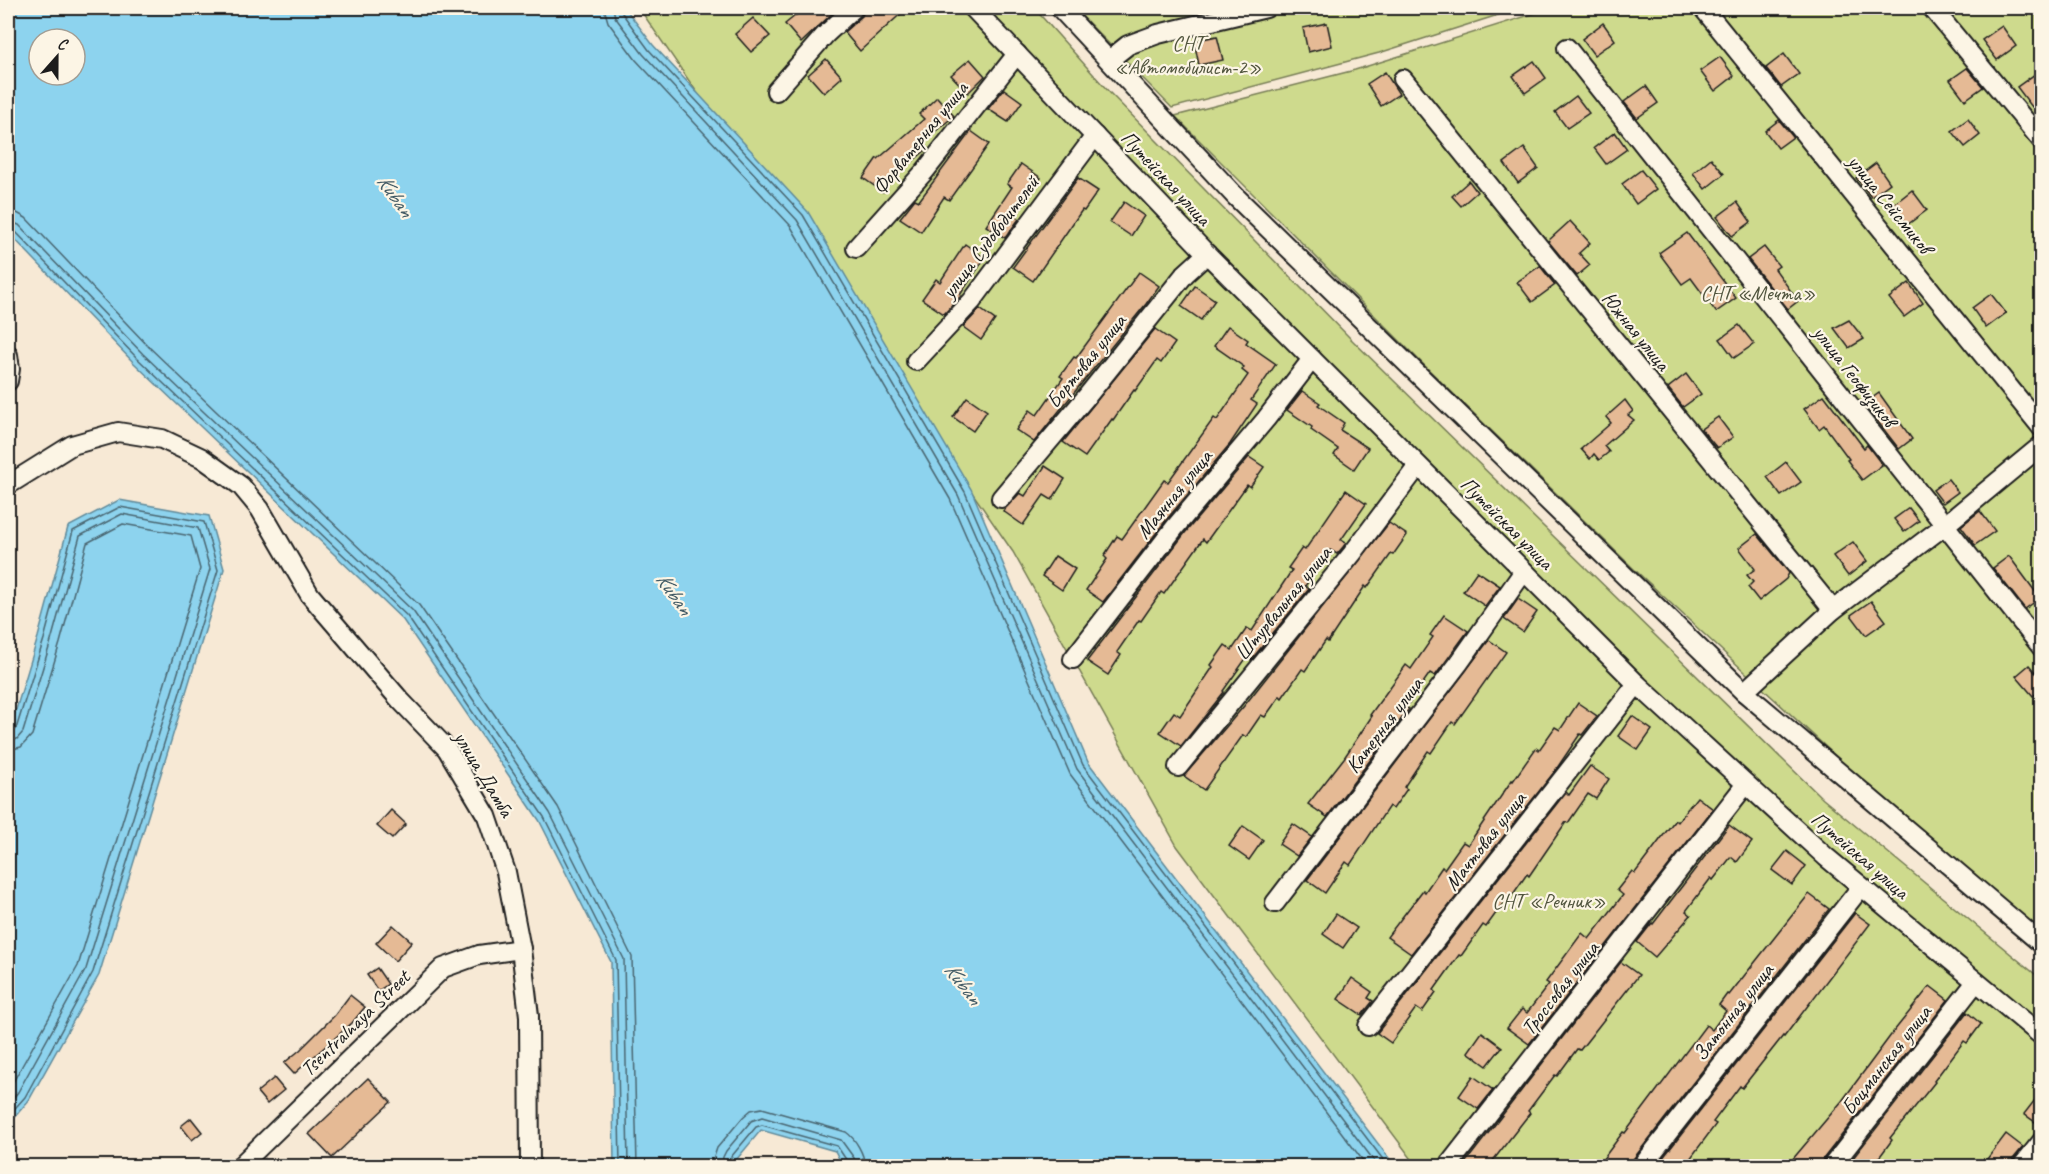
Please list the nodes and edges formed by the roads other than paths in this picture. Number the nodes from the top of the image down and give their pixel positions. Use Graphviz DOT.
graph roads {
  1 [pos="854,8"];
  2 [pos="973,8"];
  3 [pos="1060,8"];
  4 [pos="1266,8"];
  5 [pos="1703,8"];
  6 [pos="1932,8"];
  7 [pos="1566,48"];
  8 [pos="1017,54"];
  9 [pos="1108,60"];
  10 [pos="1403,80"];
  11 [pos="776,91"];
  12 [pos="1095,136"];
  13 [pos="2042,141"];
  14 [pos="856,248"];
  15 [pos="1207,254"];
  16 [pos="8,355"];
  17 [pos="1312,359"];
  18 [pos="916,361"];
  19 [pos="8,381"];
  20 [pos="2042,428"];
  21 [pos="2042,445"];
  22 [pos="1418,466"];
  23 [pos="8,485"];
  24 [pos="1001,498"];
  25 [pos="1944,526"];
  26 [pos="1524,571"];
  27 [pos="1833,610"];
  28 [pos="2042,648"];
  29 [pos="1073,659"];
  30 [pos="1637,684"];
  31 [pos="1744,692"];
  32 [pos="1178,766"];
  33 [pos="1746,784"];
  34 [pos="1861,886"];
  35 [pos="1275,903"];
  36 [pos="2042,944"];
  37 [pos="521,949"];
  38 [pos="1976,982"];
  39 [pos="1368,1026"];
  40 [pos="2042,1036"];
  41 [pos="2042,1141"];
  42 [pos="1451,1162"];
  43 [pos="240,1167"];
  44 [pos="530,1167"];
  45 [pos="1642,1167"];
  46 [pos="1832,1167"];
  47 [pos="2022,1167"];
  1 -- 11 [label="street"];
  2 -- 8 [label="street, Путейская улица"];
  3 -- 9 [label="street"];
  4 -- 9 [label="street"];
  5 -- 20 [label="street, улица Сейсмиков"];
  6 -- 13 [label="street"];
  7 -- 25 [label="street, улица Геофизиков"];
  8 -- 12 [label="street, Путейская улица"];
  8 -- 14 [label="street, Форватерная улица"];
  9 -- 31 [label="street"];
  10 -- 27 [label="street, Южная улица"];
  12 -- 15 [label="street, Путейская улица"];
  12 -- 18 [label="street, улица Судоводителей"];
  15 -- 17 [label="street, Путейская улица"];
  15 -- 24 [label="street, Бортовая улица"];
  16 -- 19 [label="street"];
  17 -- 22 [label="street, Путейская улица"];
  17 -- 29 [label="street, Маячная улица"];
  21 -- 25 [label="street"];
  22 -- 26 [label="street, Путейская улица"];
  22 -- 32 [label="street, Штурвальная улица"];
  23 -- 37 [label="street, улица Дамба"];
  25 -- 27 [label="street"];
  25 -- 28 [label="street, улица Геофизиков"];
  26 -- 30 [label="street, Путейская улица"];
  26 -- 35 [label="street, Катерная улица"];
  27 -- 31 [label="street"];
  30 -- 33 [label="street, Путейская улица"];
  30 -- 39 [label="street, Мачтовая улица"];
  31 -- 36 [label="street"];
  33 -- 34 [label="street, Путейская улица"];
  33 -- 42 [label="street, Троссовая улица"];
  34 -- 38 [label="street, Путейская улица"];
  34 -- 45 [label="street, Затонная улица"];
  37 -- 43 [label="street, Tsentralnaya Street"];
  37 -- 44 [label="street, улица Дамба"];
  38 -- 40 [label="street, Путейская улица"];
  38 -- 46 [label="street, Боцманская улица"];
  41 -- 47 [label="street"];
}
